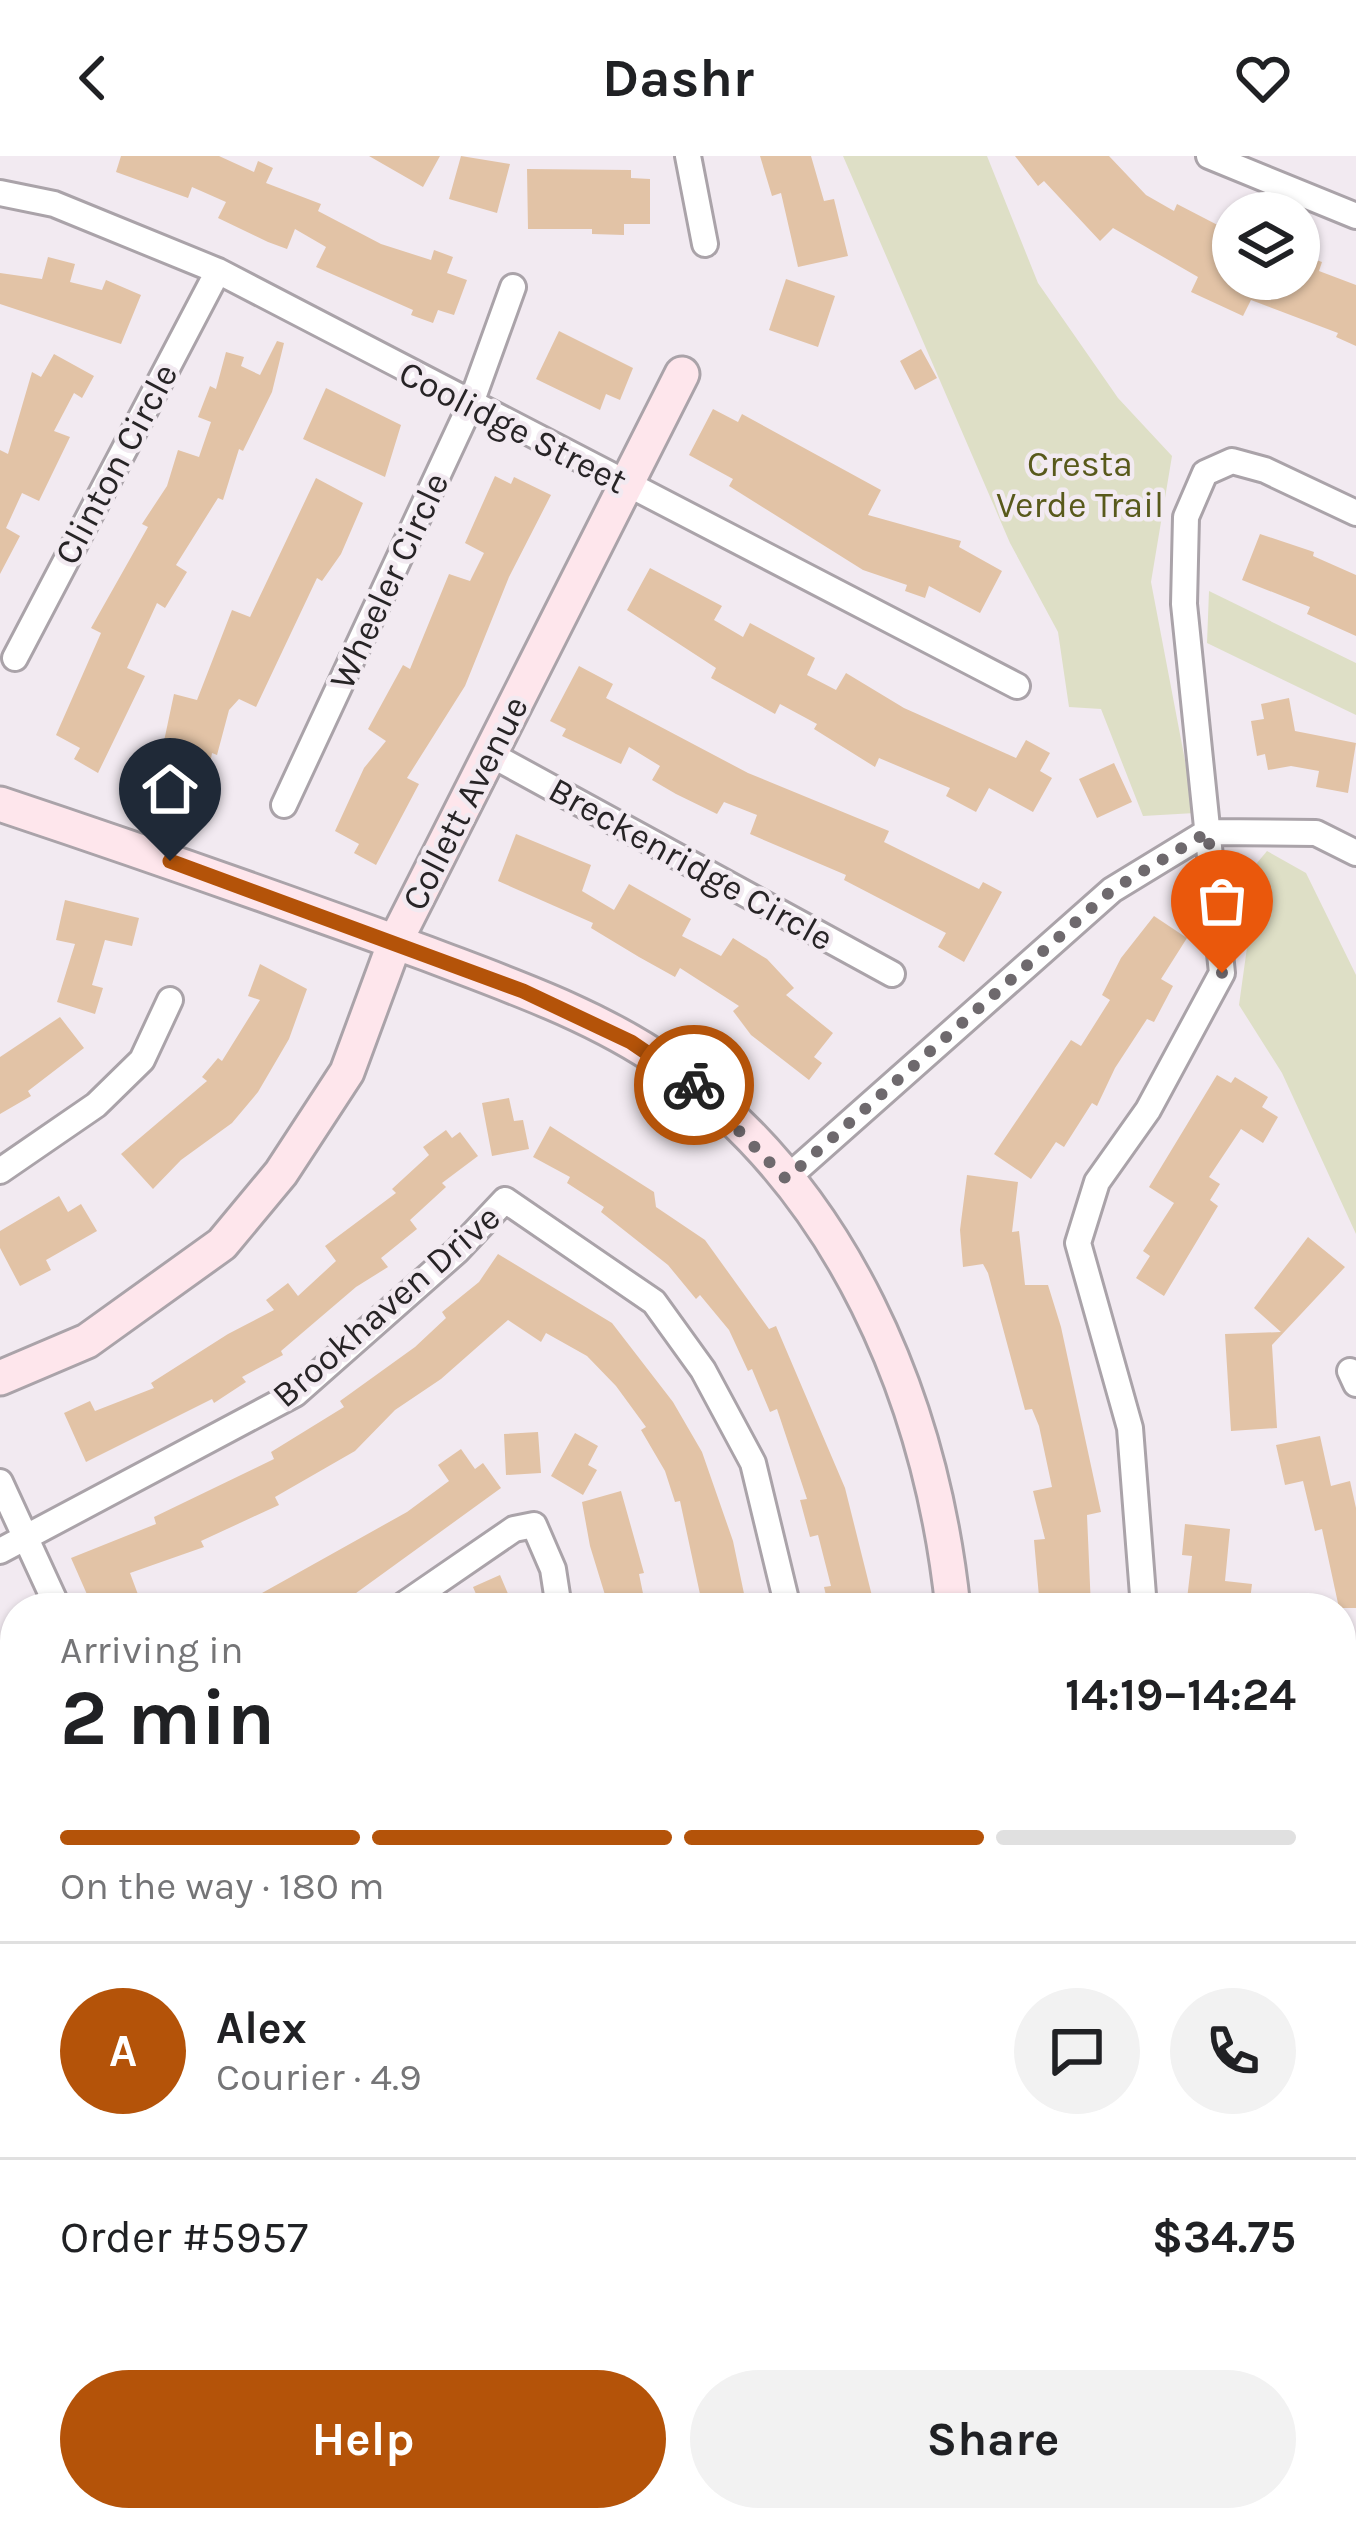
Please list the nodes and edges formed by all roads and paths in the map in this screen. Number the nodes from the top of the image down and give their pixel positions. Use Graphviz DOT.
graph roads {
  1 [pos="688,156"];
  2 [pos="1209,156"];
  3 [pos="0,193"];
  4 [pos="1356,216"];
  5 [pos="705,244"];
  6 [pos="218,271"];
  7 [pos="513,287"];
  8 [pos="682,374"];
  9 [pos="470,406"];
  10 [pos="625,484"];
  11 [pos="1356,513"];
  12 [pos="15,658"];
  13 [pos="1017,686"];
  14 [pos="490,754"];
  15 [pos="0,804"];
  16 [pos="284,805"];
  17 [pos="1208,832"];
  18 [pos="1356,853"];
  19 [pos="395,942"];
  20 [pos="892,974"];
  21 [pos="170,1000"];
  22 [pos="0,1172"];
  23 [pos="786,1179"];
  24 [pos="0,1378"];
  25 [pos="0,1482"];
  26 [pos="23,1536"];
  27 [pos="0,1551"];
  28 [pos="51,1593"];
  29 [pos="421,1593"];
  30 [pos="557,1593"];
  31 [pos="784,1593"];
  32 [pos="951,1593"];
  33 [pos="1143,1593"];
  1 -- 5 [label="street"];
  2 -- 4 [label="street"];
  3 -- 6 [label="street, Coolidge Street"];
  6 -- 9 [label="street, Coolidge Street"];
  6 -- 12 [label="street, Clinton Circle"];
  7 -- 9 [label="street, Wheeler Circle"];
  8 -- 10 [label="main road, Collett Avenue"];
  9 -- 10 [label="street, Coolidge Street"];
  9 -- 16 [label="street, Wheeler Circle"];
  10 -- 13 [label="street, Coolidge Street"];
  10 -- 14 [label="main road, Collett Avenue"];
  11 -- 17 [label="street"];
  14 -- 19 [label="main road, Collett Avenue"];
  14 -- 20 [label="street, Breckenridge Circle"];
  15 -- 19 [label="main road"];
  17 -- 18 [label="street"];
  17 -- 23 [label="street"];
  17 -- 33 [label="street"];
  19 -- 23 [label="main road"];
  19 -- 24 [label="main road, Collett Avenue"];
  21 -- 22 [label="street"];
  23 -- 32 [label="main road"];
  25 -- 26 [label="street"];
  26 -- 27 [label="street, Brookhaven Drive"];
  26 -- 28 [label="street"];
  26 -- 31 [label="street, Brookhaven Drive"];
  29 -- 30 [label="street"];
}
